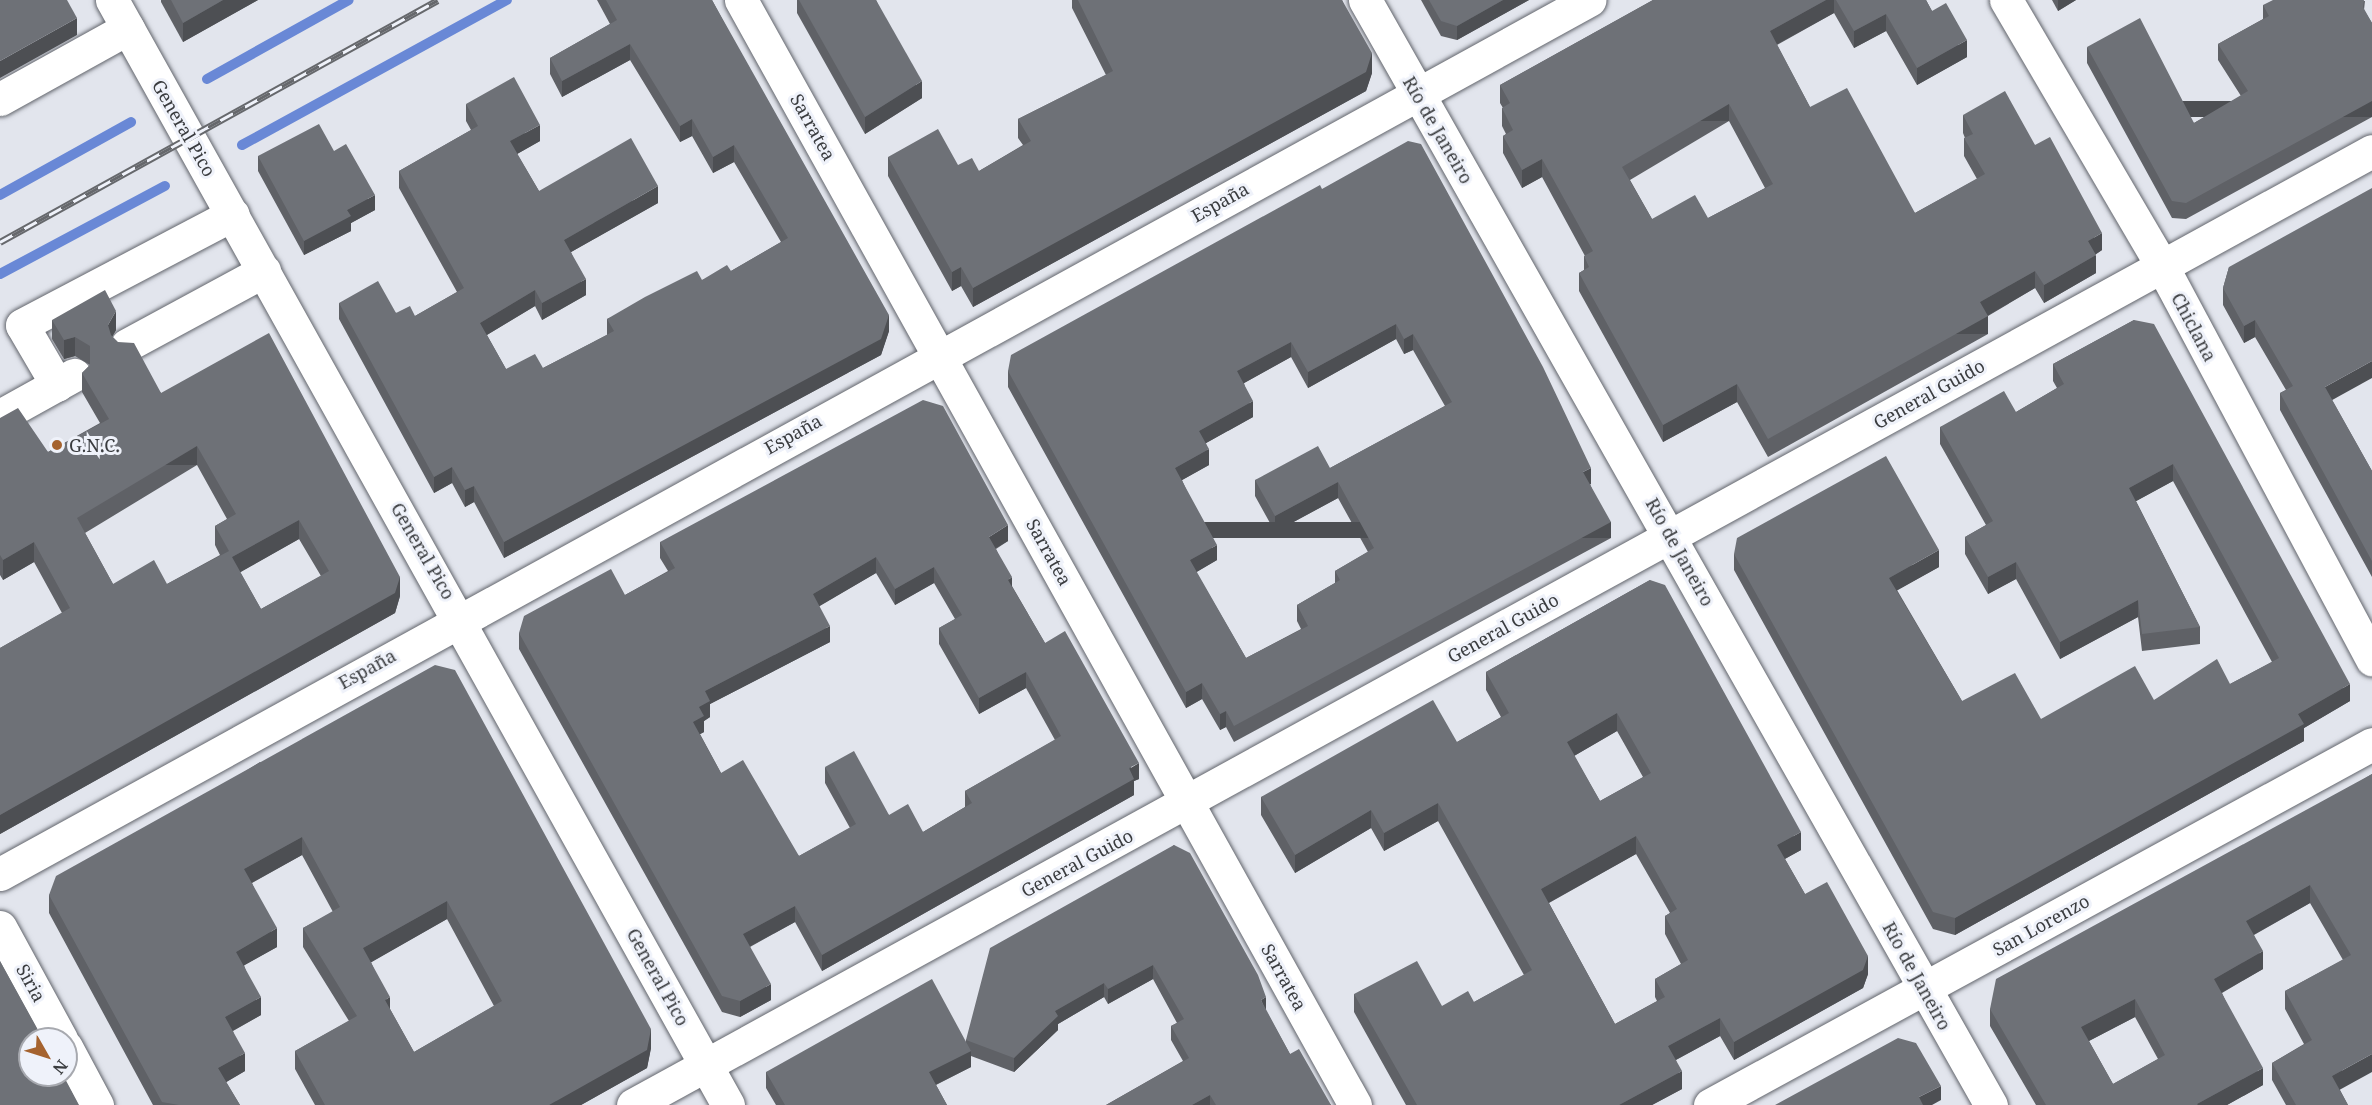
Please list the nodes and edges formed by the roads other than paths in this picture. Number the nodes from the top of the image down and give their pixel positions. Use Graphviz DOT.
graph roads {
  1 [pos="112,0"];
  2 [pos="741,0"];
  3 [pos="1365,0"];
  4 [pos="1589,0"];
  5 [pos="2006,0"];
  6 [pos="128,28"];
  7 [pos="1417,94"];
  8 [pos="0,99"];
  9 [pos="2372,151"];
  10 [pos="233,214"];
  11 [pos="2162,266"];
  12 [pos="264,271"];
  13 [pos="127,345"];
  14 [pos="940,354"];
  15 [pos="0,416"];
  16 [pos="1671,535"];
  17 [pos="461,617"];
  18 [pos="2372,660"];
  19 [pos="2372,744"];
  20 [pos="1187,803"];
  21 [pos="0,874"];
  22 [pos="0,927"];
  23 [pos="1924,989"];
  24 [pos="54,1027"];
  25 [pos="706,1064"];
  26 [pos="78,1069"];
  27 [pos="98,1105"];
  28 [pos="633,1105"];
  29 [pos="728,1105"];
  30 [pos="1355,1105"];
  31 [pos="1710,1105"];
  32 [pos="1991,1105"];
  1 -- 6 [label="street, General Pico"];
  2 -- 14 [label="street, Sarratea"];
  3 -- 7 [label="street, Río de Janeiro"];
  4 -- 7 [label="street, España"];
  5 -- 11 [label="street, Chiclana"];
  6 -- 8 [label="street"];
  6 -- 10 [label="street, General Pico"];
  7 -- 14 [label="street, España"];
  7 -- 16 [label="street, Río de Janeiro"];
  9 -- 11 [label="street, General Guido"];
  10 -- 12 [label="street, General Pico"];
  10 -- 15 [label="street"];
  11 -- 16 [label="street, General Guido"];
  11 -- 18 [label="street, Chiclana"];
  12 -- 13 [label="street"];
  12 -- 17 [label="street, General Pico"];
  14 -- 17 [label="street, España"];
  14 -- 20 [label="street, Sarratea"];
  16 -- 20 [label="street, General Guido"];
  16 -- 23 [label="street, Río de Janeiro"];
  17 -- 21 [label="street, España"];
  17 -- 25 [label="street, General Pico"];
  19 -- 23 [label="street, San Lorenzo"];
  20 -- 25 [label="street, General Guido"];
  20 -- 30 [label="street, Sarratea"];
  22 -- 24 [label="street, Siria"];
  23 -- 31 [label="street, San Lorenzo"];
  23 -- 32 [label="street, Río de Janeiro"];
  25 -- 28 [label="street, General Guido"];
  25 -- 29 [label="street, General Pico"];
  26 -- 27 [label="street"];
}
